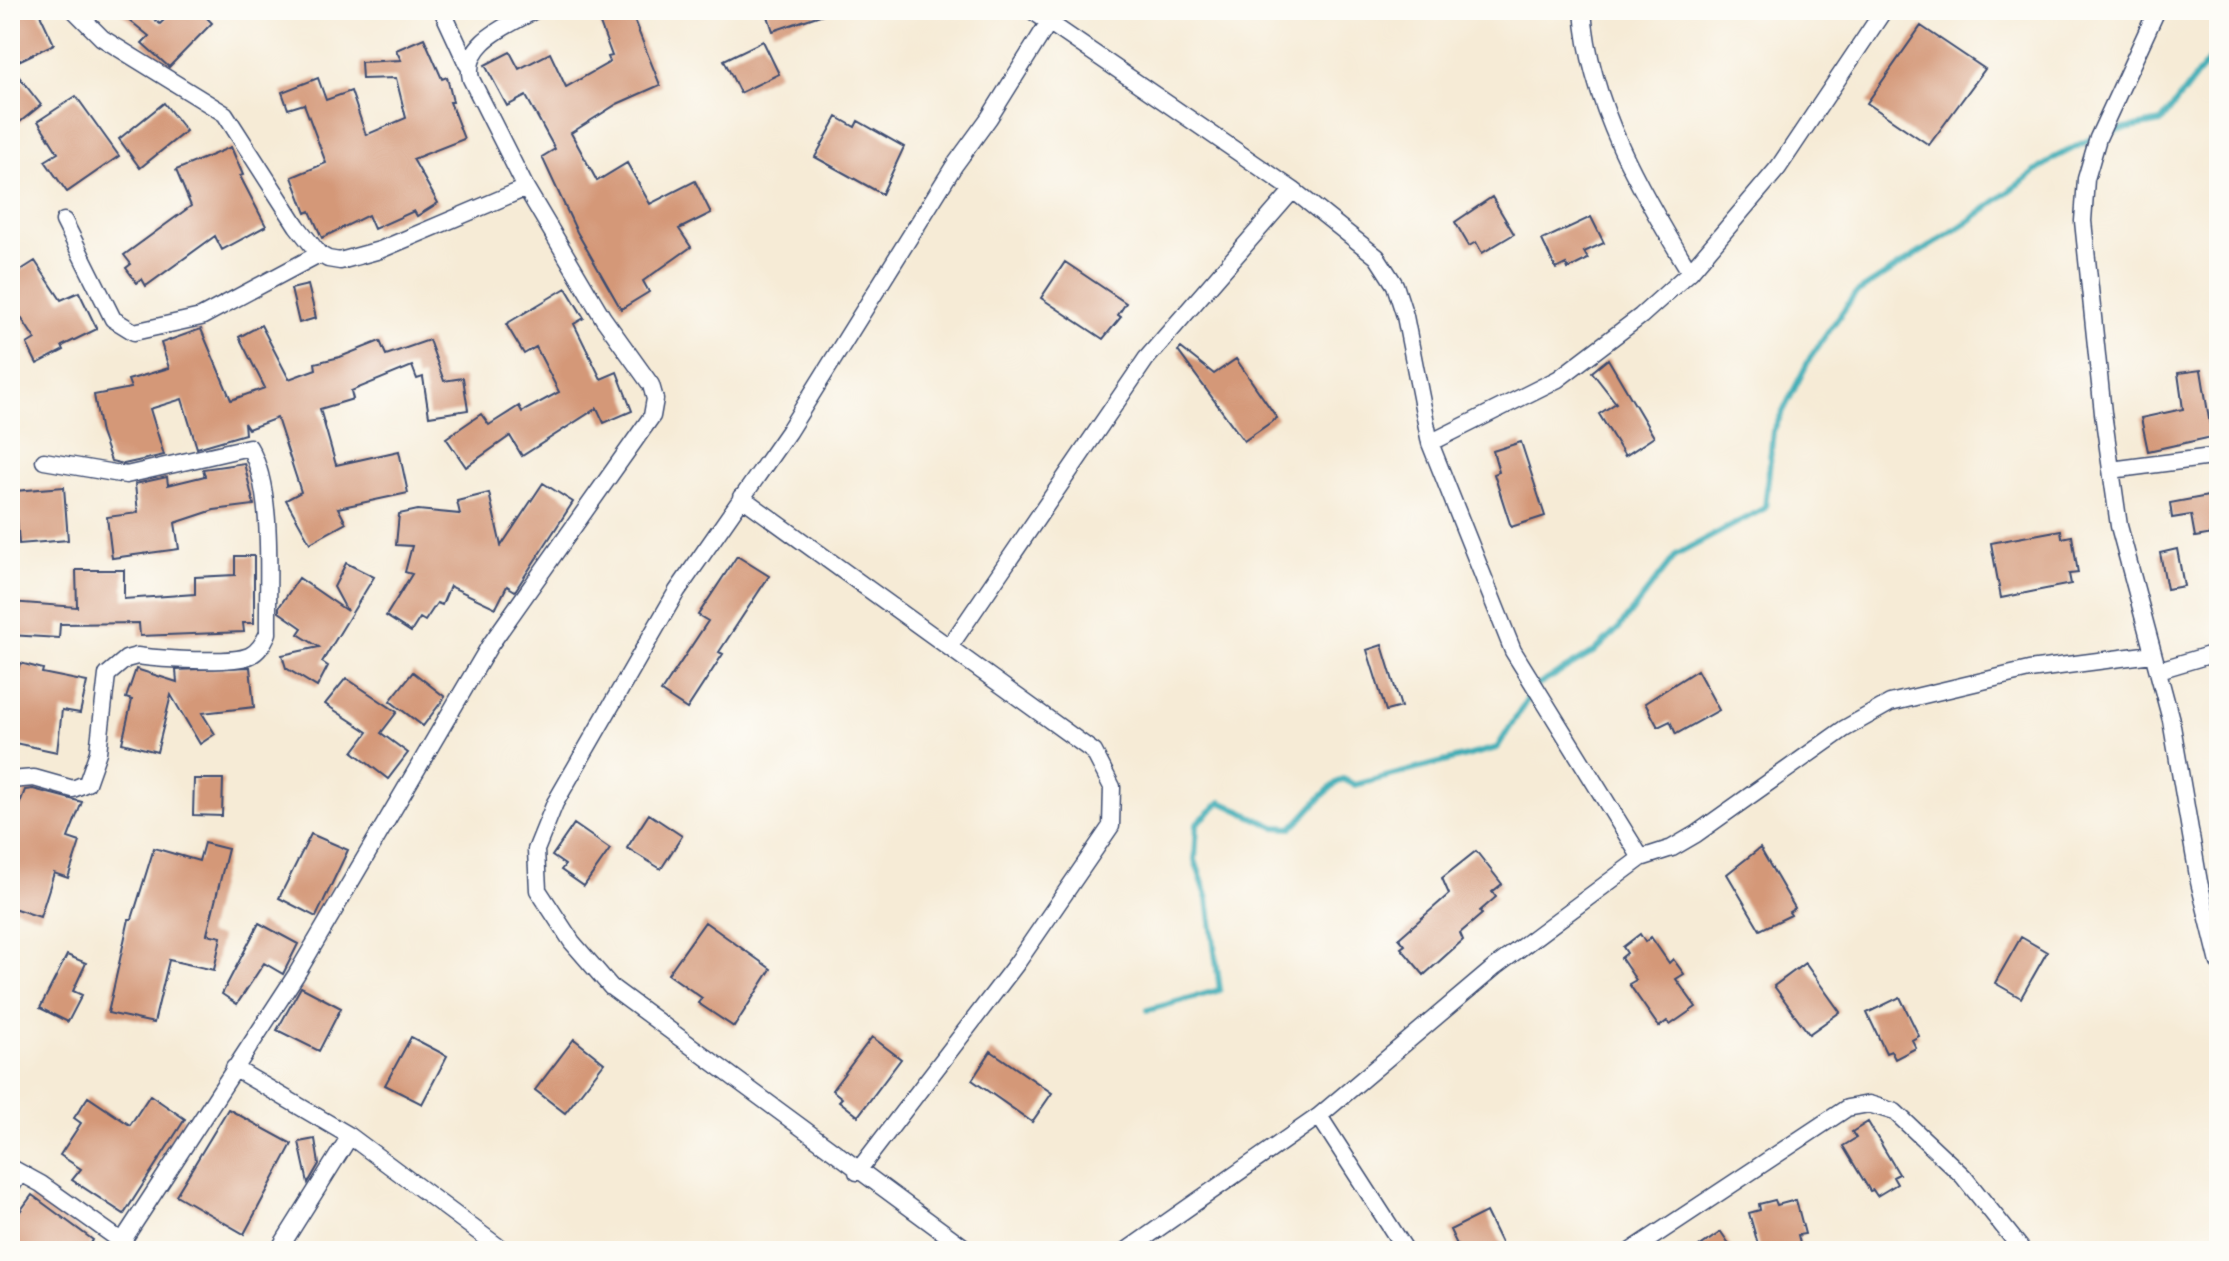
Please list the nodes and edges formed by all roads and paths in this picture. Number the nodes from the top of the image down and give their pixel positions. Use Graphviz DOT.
graph roads {
  1 [pos="74,10"];
  2 [pos="442,10"];
  3 [pos="535,10"];
  4 [pos="1031,10"];
  5 [pos="1583,10"];
  6 [pos="1884,10"];
  7 [pos="2157,10"];
  8 [pos="1049,22"];
  9 [pos="467,64"];
  10 [pos="526,188"];
  11 [pos="1293,190"];
  12 [pos="64,221"];
  13 [pos="319,254"];
  14 [pos="1690,272"];
  15 [pos="1430,443"];
  16 [pos="2219,456"];
  17 [pos="44,461"];
  18 [pos="2111,470"];
  19 [pos="741,497"];
  20 [pos="950,646"];
  21 [pos="2219,652"];
  22 [pos="2152,654"];
  23 [pos="2159,670"];
  24 [pos="12,778"];
  25 [pos="1641,858"];
  26 [pos="2219,963"];
  27 [pos="234,1068"];
  28 [pos="1319,1116"];
  29 [pos="350,1136"];
  30 [pos="15,1170"];
  31 [pos="857,1172"];
  32 [pos="10,1189"];
  33 [pos="118,1246"];
  34 [pos="278,1251"];
  35 [pos="504,1251"];
  36 [pos="969,1251"];
  37 [pos="1126,1251"];
  38 [pos="1406,1251"];
  39 [pos="1631,1251"];
  40 [pos="2023,1251"];
  1 -- 13 [label="street"];
  2 -- 9 [label="street"];
  3 -- 9 [label="street"];
  4 -- 8 [label="street"];
  5 -- 14 [label="street"];
  6 -- 14 [label="street"];
  7 -- 18 [label="street"];
  8 -- 11 [label="street"];
  8 -- 19 [label="street"];
  9 -- 10 [label="street"];
  10 -- 13 [label="street"];
  10 -- 27 [label="street"];
  11 -- 15 [label="street"];
  11 -- 20 [label="street"];
  12 -- 13 [label="street"];
  14 -- 15 [label="street"];
  15 -- 25 [label="street"];
  16 -- 18 [label="street"];
  17 -- 24 [label="street"];
  18 -- 22 [label="street"];
  19 -- 20 [label="street"];
  19 -- 31 [label="street"];
  20 -- 31 [label="street"];
  21 -- 23 [label="street"];
  22 -- 23 [label="street"];
  22 -- 25 [label="street"];
  23 -- 26 [label="street"];
  25 -- 28 [label="street"];
  27 -- 29 [label="street"];
  27 -- 33 [label="street"];
  28 -- 37 [label="street"];
  28 -- 38 [label="street"];
  29 -- 34 [label="street"];
  29 -- 35 [label="street"];
  30 -- 32 [label="street"];
  30 -- 33 [label="street"];
  31 -- 36 [label="street"];
  39 -- 40 [label="street"];
}
